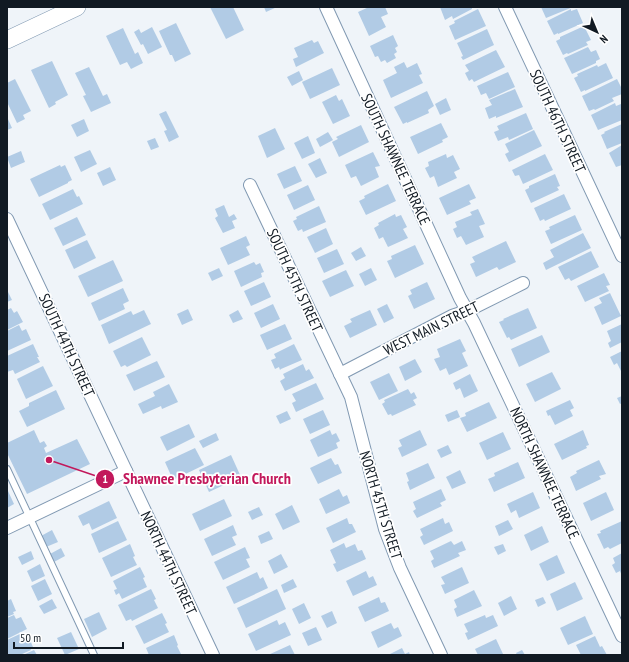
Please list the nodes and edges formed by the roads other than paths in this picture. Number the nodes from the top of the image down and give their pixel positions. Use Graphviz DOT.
graph roads {
  1 [pos="77,7"];
  2 [pos="326,7"];
  3 [pos="505,7"];
  4 [pos="7,40"];
  5 [pos="250,185"];
  6 [pos="7,219"];
  7 [pos="622,256"];
  8 [pos="523,283"];
  9 [pos="467,311"];
  10 [pos="340,374"];
  11 [pos="7,470"];
  12 [pos="126,471"];
  13 [pos="30,517"];
  14 [pos="7,528"];
  15 [pos="622,636"];
  16 [pos="94,655"];
  17 [pos="213,655"];
  18 [pos="440,655"];
  1 -- 4 [label="street"];
  2 -- 9 [label="street, SOUTH SHAWNEE TERRACE"];
  3 -- 7 [label="street, SOUTH 46TH STREET"];
  5 -- 10 [label="street, SOUTH 45TH STREET"];
  6 -- 12 [label="street, SOUTH 44TH STREET"];
  8 -- 9 [label="street, WEST MAIN STREET"];
  9 -- 10 [label="street, WEST MAIN STREET"];
  9 -- 15 [label="street, NORTH SHAWNEE TERRACE"];
  10 -- 18 [label="street, NORTH 45TH STREET"];
  11 -- 13 [label="lane"];
  12 -- 13 [label="street"];
  12 -- 17 [label="street, NORTH 44TH STREET"];
  13 -- 14 [label="street"];
  13 -- 16 [label="lane"];
}
